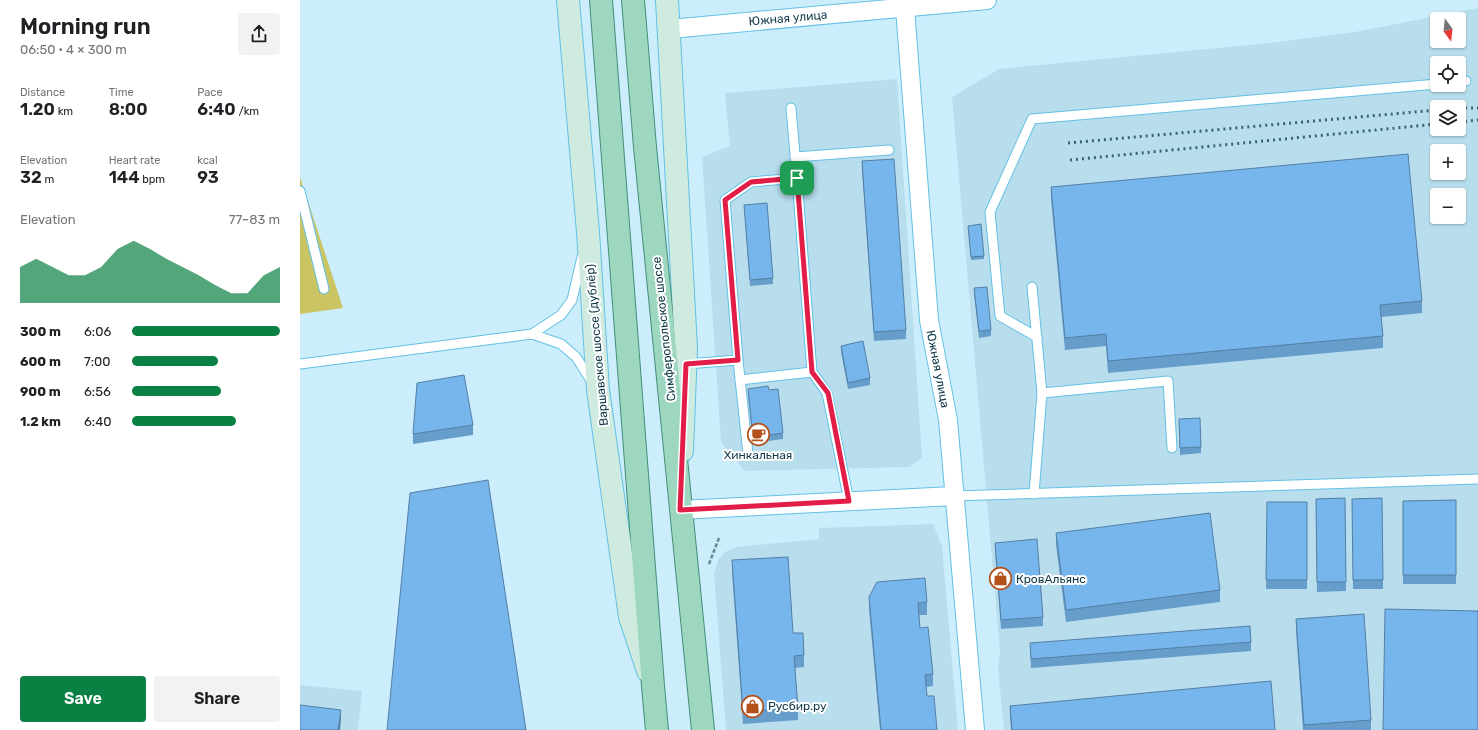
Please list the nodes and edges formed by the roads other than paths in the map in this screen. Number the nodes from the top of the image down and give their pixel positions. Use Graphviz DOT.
graph roads {
  1 [pos="568,0"];
  2 [pos="601,0"];
  3 [pos="633,0"];
  4 [pos="667,0"];
  5 [pos="987,0"];
  6 [pos="905,8"];
  7 [pos="670,29"];
  8 [pos="1430,85"];
  9 [pos="791,108"];
  10 [pos="889,150"];
  11 [pos="795,156"];
  12 [pos="797,178"];
  13 [pos="300,191"];
  14 [pos="588,232"];
  15 [pos="1032,287"];
  16 [pos="324,289"];
  17 [pos="532,334"];
  18 [pos="1037,337"];
  19 [pos="738,360"];
  20 [pos="300,364"];
  21 [pos="686,364"];
  22 [pos="812,372"];
  23 [pos="740,380"];
  24 [pos="598,390"];
  25 [pos="1042,392"];
  26 [pos="1172,448"];
  27 [pos="748,454"];
  28 [pos="1478,479"];
  29 [pos="1034,494"];
  30 [pos="953,496"];
  31 [pos="849,501"];
  32 [pos="680,503"];
  33 [pos="653,686"];
  34 [pos="657,730"];
  35 [pos="703,730"];
  36 [pos="974,730"];
  1 -- 14 [label="main road, Варшавское шоссе (дублёр)"];
  2 -- 33 [label="main road"];
  3 -- 32 [label="main road, Симферопольское шоссе"];
  4 -- 7 [label="main road"];
  5 -- 6 [label="street, Южная улица"];
  6 -- 7 [label="street, Южная улица"];
  6 -- 30 [label="street, Южная улица"];
  7 -- 21 [label="main road"];
  8 -- 18 [label="lane"];
  9 -- 11 [label="lane"];
  10 -- 11 [label="lane"];
  11 -- 12 [label="lane"];
  12 -- 19 [label="lane"];
  12 -- 22 [label="lane"];
  13 -- 16 [label="lane"];
  14 -- 17 [label="lane"];
  14 -- 24 [label="main road, Варшавское шоссе (дублёр)"];
  15 -- 18 [label="lane"];
  17 -- 20 [label="lane"];
  17 -- 24 [label="lane"];
  18 -- 25 [label="lane"];
  19 -- 21 [label="lane"];
  19 -- 23 [label="lane"];
  21 -- 32 [label="main road"];
  22 -- 23 [label="lane"];
  22 -- 31 [label="lane"];
  23 -- 27 [label="lane"];
  24 -- 33 [label="main road, Варшавское шоссе (дублёр)"];
  25 -- 26 [label="lane"];
  25 -- 29 [label="lane"];
  28 -- 29 [label="lane"];
  29 -- 30 [label="lane"];
  30 -- 31 [label="street"];
  30 -- 36 [label="street, Южная улица"];
  31 -- 32 [label="street"];
  32 -- 35 [label="main road, Симферопольское шоссе"];
  33 -- 34 [label="main road"];
}
